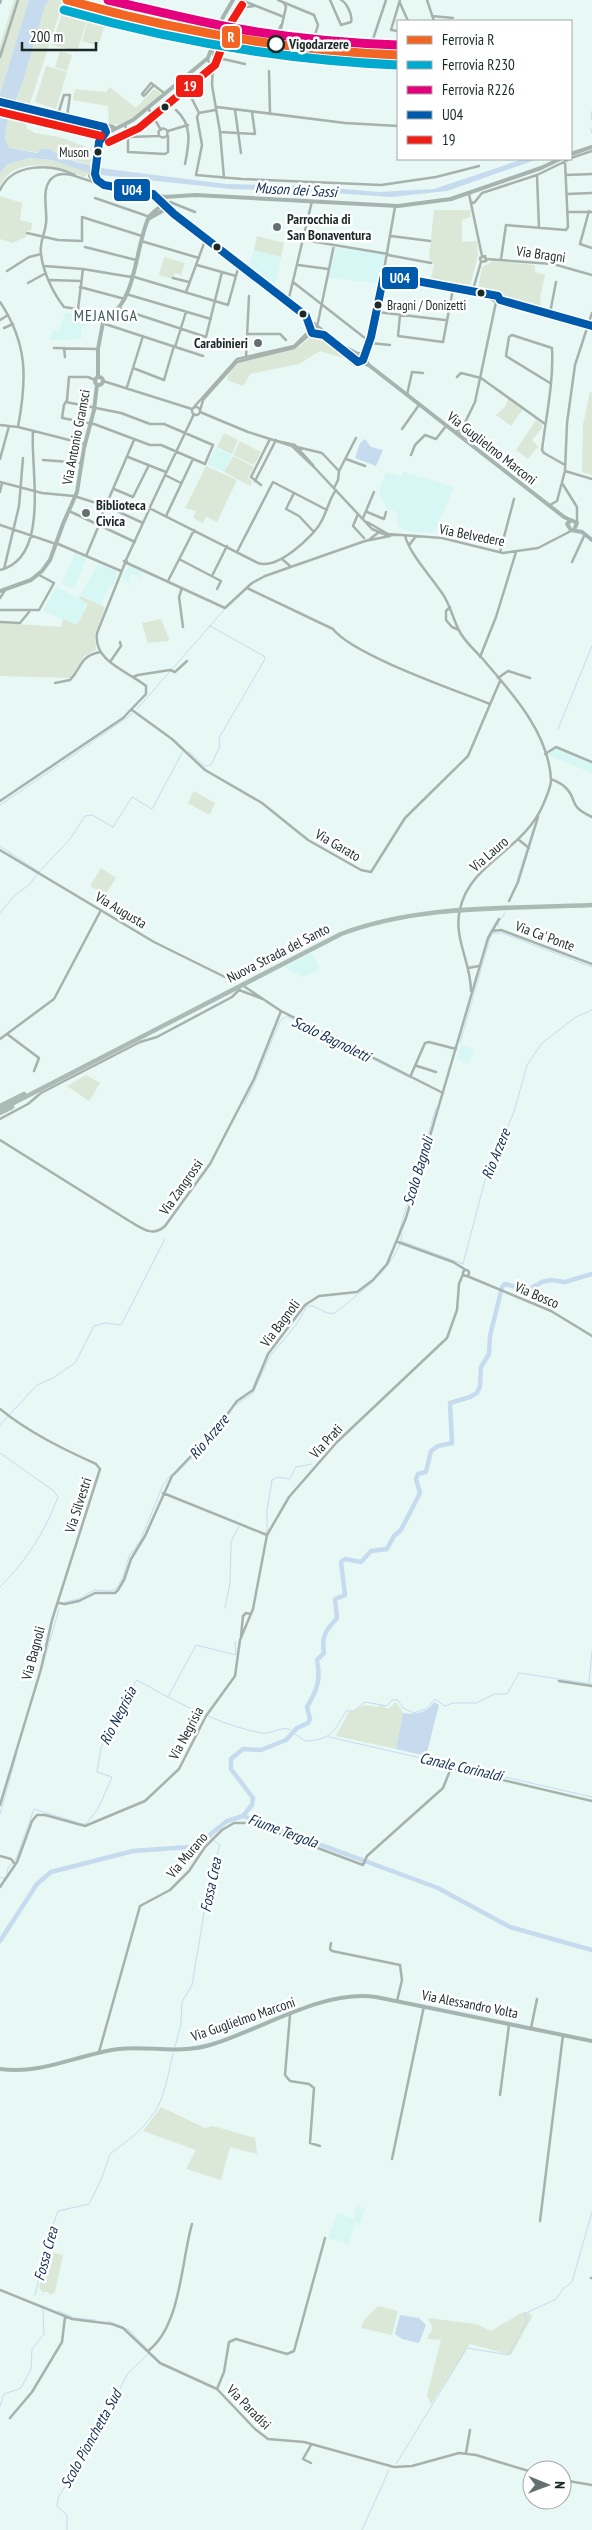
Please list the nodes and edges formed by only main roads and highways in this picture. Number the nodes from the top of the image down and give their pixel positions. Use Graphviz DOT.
graph roads {
  1 [pos="232,0"];
  2 [pos="0,102"];
  3 [pos="87,124"];
  4 [pos="102,126"];
  5 [pos="118,127"];
  6 [pos="101,133"];
  7 [pos="98,147"];
  8 [pos="592,149"];
  9 [pos="572,154"];
  10 [pos="562,160"];
  11 [pos="90,177"];
  12 [pos="104,185"];
  13 [pos="167,202"];
  14 [pos="171,212"];
  15 [pos="152,217"];
  16 [pos="185,222"];
  17 [pos="111,314"];
  18 [pos="105,316"];
  19 [pos="309,320"];
  20 [pos="316,326"];
  21 [pos="310,329"];
  22 [pos="101,332"];
  23 [pos="314,334"];
  24 [pos="358,353"];
  25 [pos="355,358"];
  26 [pos="363,359"];
  27 [pos="97,378"];
  28 [pos="97,385"];
  29 [pos="564,518"];
  30 [pos="571,520"];
  31 [pos="577,524"];
  32 [pos="567,525"];
  33 [pos="573,530"];
  34 [pos="584,533"];
  35 [pos="592,540"];
  36 [pos="2,590"];
  37 [pos="592,905"];
  38 [pos="38,1090"];
  39 [pos="0,1106"];
  40 [pos="0,1111"];
  41 [pos="343,1996"];
  42 [pos="592,2041"];
  43 [pos="0,2068"];
  1 -- 5 [label="main road"];
  2 -- 3 [label="main road"];
  3 -- 4 [label="main road"];
  3 -- 6 [label="main road"];
  3 -- 7 [label="main road"];
  4 -- 5 [label="main road"];
  4 -- 6 [label="main road"];
  4 -- 6 [label="main road"];
  5 -- 6 [label="main road"];
  6 -- 7 [label="main road"];
  7 -- 11 [label="main road"];
  8 -- 9 [label="main road"];
  10 -- 13 [label="main road"];
  11 -- 12 [label="main road"];
  11 -- 12 [label="main road"];
  12 -- 13 [label="main road"];
  13 -- 14 [label="main road"];
  13 -- 15 [label="main road, Via Antonio Gramsci"];
  13 -- 16 [label="main road"];
  14 -- 15 [label="main road"];
  14 -- 16 [label="main road"];
  15 -- 17 [label="main road, Via Antonio Gramsci"];
  16 -- 19 [label="main road"];
  17 -- 18 [label="main road, Via Antonio Gramsci"];
  17 -- 18 [label="main road"];
  18 -- 22 [label="main road, Via Antonio Gramsci"];
  18 -- 22 [label="main road"];
  19 -- 20 [label="main road"];
  19 -- 21 [label="main road"];
  20 -- 21 [label="main road"];
  20 -- 23 [label="main road"];
  20 -- 24 [label="main road"];
  21 -- 23 [label="main road"];
  22 -- 27 [label="main road, Via Antonio Gramsci"];
  23 -- 25 [label="main road"];
  24 -- 25 [label="main road"];
  24 -- 26 [label="main road"];
  25 -- 26 [label="main road"];
  26 -- 29 [label="main road, Via Guglielmo Marconi"];
  27 -- 28 [label="main road, Via Antonio Gramsci"];
  27 -- 28 [label="main road, Via Antonio Gramsci"];
  28 -- 36 [label="main road, Via Antonio Gramsci"];
  29 -- 30 [label="main road, Via Guglielmo Marconi"];
  29 -- 32 [label="main road, Via Guglielmo Marconi"];
  30 -- 31 [label="main road, Via Guglielmo Marconi"];
  30 -- 32 [label="main road"];
  31 -- 33 [label="main road"];
  31 -- 34 [label="main road"];
  32 -- 33 [label="main road"];
  33 -- 34 [label="main road"];
  34 -- 35 [label="main road"];
  37 -- 38 [label="highway, Nuova Strada del Santo"];
  38 -- 39 [label="highway"];
  38 -- 40 [label="highway"];
  41 -- 42 [label="main road, Via Alessandro Volta"];
  41 -- 43 [label="main road, Via Guglielmo Marconi"];
}
